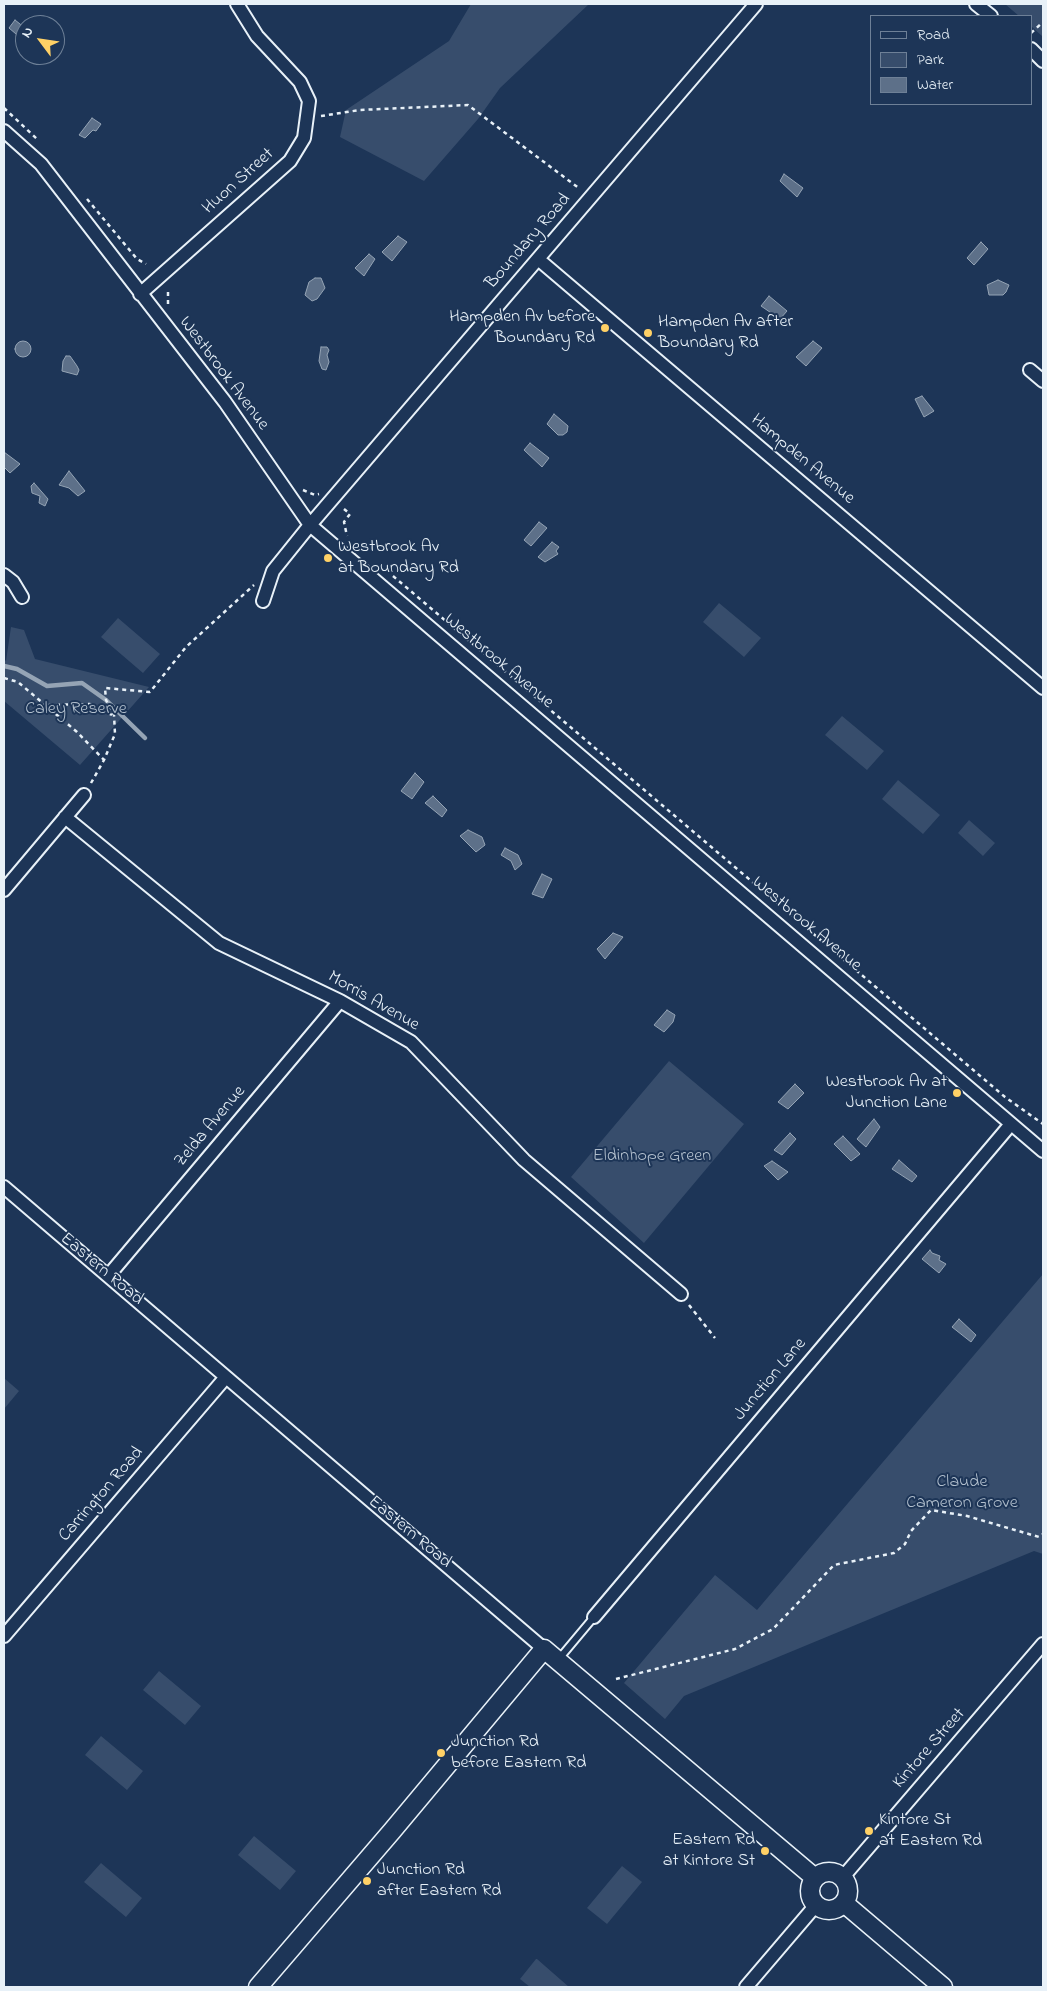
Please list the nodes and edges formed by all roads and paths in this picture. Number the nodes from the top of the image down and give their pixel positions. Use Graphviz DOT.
graph roads {
  1 [pos="237,4"];
  2 [pos="756,4"];
  3 [pos="976,4"];
  4 [pos="990,15"];
  5 [pos="1043,22"];
  6 [pos="1032,32"];
  7 [pos="1032,50"];
  8 [pos="1043,61"];
  9 [pos="307,118"];
  10 [pos="4,131"];
  11 [pos="590,198"];
  12 [pos="538,259"];
  13 [pos="140,294"];
  14 [pos="1030,370"];
  15 [pos="1043,381"];
  16 [pos="344,509"];
  17 [pos="310,525"];
  18 [pos="353,542"];
  19 [pos="273,571"];
  20 [pos="391,574"];
  21 [pos="4,575"];
  22 [pos="22,597"];
  23 [pos="263,601"];
  24 [pos="4,678"];
  25 [pos="1043,688"];
  26 [pos="46,705"];
  27 [pos="114,716"];
  28 [pos="104,760"];
  29 [pos="84,795"];
  30 [pos="65,817"];
  31 [pos="4,890"];
  32 [pos="340,1001"];
  33 [pos="1011,1124"];
  34 [pos="1043,1124"];
  35 [pos="1043,1151"];
  36 [pos="4,1187"];
  37 [pos="108,1276"];
  38 [pos="681,1294"];
  39 [pos="715,1338"];
  40 [pos="226,1377"];
  41 [pos="1043,1534"];
  42 [pos="594,1617"];
  43 [pos="4,1636"];
  44 [pos="1043,1644"];
  45 [pos="551,1654"];
  46 [pos="616,1679"];
  47 [pos="843,1877"];
  48 [pos="815,1878"];
  49 [pos="844,1904"];
  50 [pos="816,1905"];
  51 [pos="258,1987"];
  52 [pos="746,1987"];
  53 [pos="942,1987"];
  1 -- 9 [label="street, Huon Street"];
  2 -- 11 [label="street, Boundary Road"];
  3 -- 4 [label="street"];
  5 -- 6 [label="path"];
  7 -- 8 [label="street"];
  9 -- 11 [label="path"];
  9 -- 13 [label="street, Huon Street"];
  10 -- 13 [label="street, Westbrook Avenue"];
  11 -- 12 [label="street, Boundary Road"];
  12 -- 17 [label="street, Boundary Road"];
  12 -- 25 [label="street, Hampden Avenue"];
  13 -- 17 [label="street, Westbrook Avenue"];
  14 -- 15 [label="street"];
  16 -- 18 [label="path"];
  17 -- 19 [label="street, Boundary Road"];
  17 -- 33 [label="street, Westbrook Avenue"];
  19 -- 23 [label="street, Boundary Road"];
  19 -- 27 [label="path"];
  20 -- 34 [label="path"];
  21 -- 22 [label="street"];
  24 -- 26 [label="path"];
  26 -- 27 [label="path"];
  26 -- 28 [label="path"];
  27 -- 28 [label="path"];
  28 -- 29 [label="path"];
  29 -- 30 [label="street"];
  30 -- 31 [label="street"];
  30 -- 32 [label="street, Morris Avenue"];
  32 -- 37 [label="street, Zelda Avenue"];
  32 -- 38 [label="street, Morris Avenue"];
  33 -- 35 [label="street, Westbrook Avenue"];
  33 -- 42 [label="street, Junction Lane"];
  36 -- 37 [label="street, Eastern Road"];
  37 -- 40 [label="street, Eastern Road"];
  38 -- 39 [label="path"];
  40 -- 43 [label="street, Carrington Road"];
  40 -- 45 [label="street, Eastern Road"];
  41 -- 46 [label="path"];
  42 -- 45 [label="lane, Junction Lane"];
  44 -- 47 [label="street, Kintore Street"];
  45 -- 48 [label="main road, Eastern Road"];
  45 -- 51 [label="main road"];
  47 -- 48 [label="main road"];
  47 -- 49 [label="main road"];
  48 -- 50 [label="main road"];
  49 -- 50 [label="main road"];
  49 -- 53 [label="main road"];
  50 -- 52 [label="street"];
}
